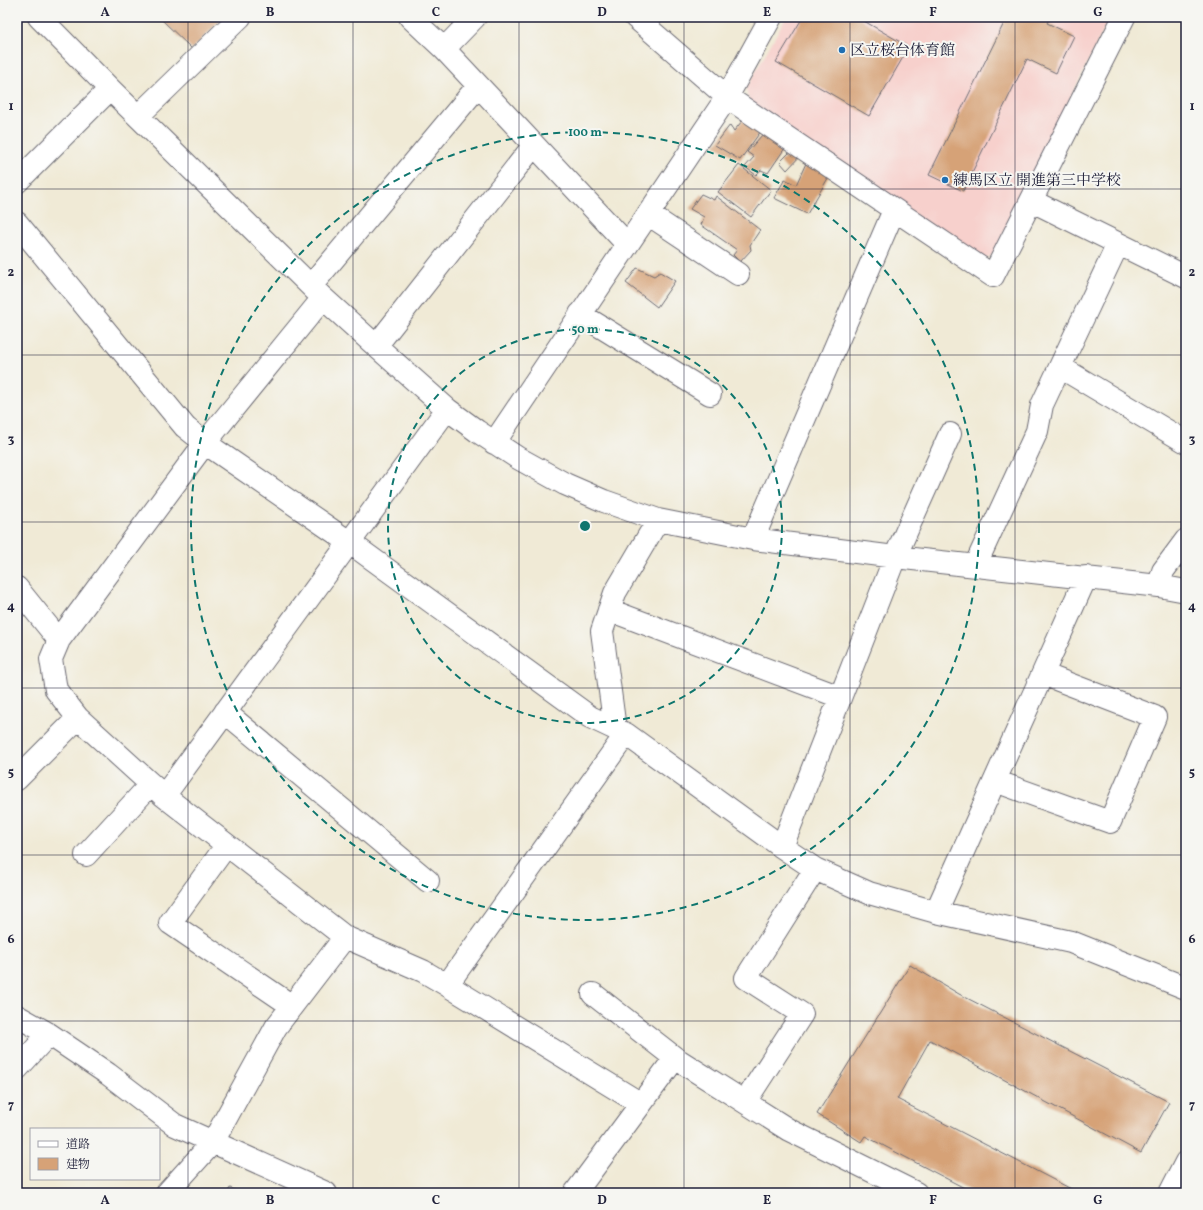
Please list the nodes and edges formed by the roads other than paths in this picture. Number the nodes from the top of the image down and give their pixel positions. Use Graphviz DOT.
graph roads {
  1 [pos="39,17"];
  2 [pos="240,17"];
  3 [pos="410,17"];
  4 [pos="475,17"];
  5 [pos="636,17"];
  6 [pos="771,17"];
  7 [pos="1124,17"];
  8 [pos="444,50"];
  9 [pos="478,86"];
  10 [pos="110,89"];
  11 [pos="727,97"];
  12 [pos="138,116"];
  13 [pos="534,145"];
  14 [pos="17,182"];
  15 [pos="1032,201"];
  16 [pos="894,210"];
  17 [pos="648,214"];
  18 [pos="17,222"];
  19 [pos="628,244"];
  20 [pos="1118,244"];
  21 [pos="738,274"];
  22 [pos="1186,277"];
  23 [pos="317,292"];
  24 [pos="580,314"];
  25 [pos="376,346"];
  26 [pos="1060,367"];
  27 [pos="710,394"];
  28 [pos="447,409"];
  29 [pos="950,434"];
  30 [pos="1186,442"];
  31 [pos="494,443"];
  32 [pos="205,444"];
  33 [pos="658,520"];
  34 [pos="753,539"];
  35 [pos="1186,540"];
  36 [pos="349,542"];
  37 [pos="895,557"];
  38 [pos="975,566"];
  39 [pos="1086,578"];
  40 [pos="1159,586"];
  41 [pos="17,588"];
  42 [pos="1186,591"];
  43 [pos="609,610"];
  44 [pos="59,640"];
  45 [pos="1042,674"];
  46 [pos="840,697"];
  47 [pos="224,712"];
  48 [pos="78,718"];
  49 [pos="621,731"];
  50 [pos="17,779"];
  51 [pos="995,781"];
  52 [pos="158,790"];
  53 [pos="226,846"];
  54 [pos="782,847"];
  55 [pos="86,855"];
  56 [pos="815,869"];
  57 [pos="428,881"];
  58 [pos="936,912"];
  59 [pos="345,937"];
  60 [pos="447,985"];
  61 [pos="1186,988"];
  62 [pos="593,994"];
  63 [pos="292,1006"];
  64 [pos="17,1016"];
  65 [pos="48,1034"];
  66 [pos="675,1058"];
  67 [pos="17,1069"];
  68 [pos="745,1102"];
  69 [pos="641,1104"];
  70 [pos="213,1142"];
  71 [pos="1186,1162"];
  72 [pos="583,1190"];
  73 [pos="167,1193"];
  74 [pos="326,1193"];
  75 [pos="916,1193"];
  76 [pos="1170,1193"];
  1 -- 10 [label="street"];
  2 -- 12 [label="street"];
  3 -- 8 [label="street"];
  4 -- 8 [label="street"];
  5 -- 11 [label="street"];
  6 -- 11 [label="street"];
  7 -- 15 [label="street"];
  8 -- 9 [label="street"];
  9 -- 13 [label="street"];
  9 -- 23 [label="street"];
  10 -- 12 [label="street"];
  10 -- 14 [label="street"];
  11 -- 16 [label="street"];
  11 -- 17 [label="street"];
  12 -- 23 [label="street"];
  13 -- 19 [label="street"];
  13 -- 25 [label="street"];
  15 -- 16 [label="street"];
  15 -- 20 [label="street"];
  16 -- 34 [label="street"];
  17 -- 19 [label="street"];
  17 -- 21 [label="street"];
  18 -- 32 [label="street"];
  19 -- 24 [label="street"];
  20 -- 22 [label="street"];
  20 -- 26 [label="street"];
  23 -- 25 [label="street"];
  23 -- 32 [label="street"];
  24 -- 27 [label="street"];
  24 -- 31 [label="street"];
  25 -- 28 [label="street"];
  26 -- 30 [label="street"];
  26 -- 38 [label="street"];
  28 -- 31 [label="street"];
  28 -- 36 [label="street"];
  29 -- 37 [label="street"];
  31 -- 33 [label="street"];
  32 -- 36 [label="street"];
  32 -- 44 [label="street"];
  33 -- 34 [label="street"];
  33 -- 43 [label="street"];
  34 -- 37 [label="street"];
  35 -- 40 [label="street"];
  36 -- 47 [label="street"];
  36 -- 49 [label="street"];
  37 -- 38 [label="street"];
  37 -- 46 [label="street"];
  38 -- 39 [label="street"];
  39 -- 40 [label="street"];
  39 -- 45 [label="street"];
  40 -- 42 [label="street"];
  41 -- 44 [label="street"];
  43 -- 46 [label="street"];
  43 -- 49 [label="street"];
  44 -- 48 [label="street"];
  45 -- 51 [label="street"];
  45 -- 51 [label="street"];
  46 -- 54 [label="street"];
  47 -- 52 [label="street"];
  47 -- 57 [label="street"];
  48 -- 50 [label="street"];
  48 -- 52 [label="street"];
  49 -- 54 [label="street"];
  49 -- 60 [label="street"];
  51 -- 58 [label="street"];
  52 -- 53 [label="street"];
  52 -- 55 [label="street"];
  53 -- 59 [label="street"];
  53 -- 63 [label="street"];
  54 -- 56 [label="street"];
  56 -- 58 [label="street"];
  56 -- 68 [label="street"];
  58 -- 61 [label="street"];
  59 -- 60 [label="street"];
  59 -- 63 [label="street"];
  60 -- 69 [label="street"];
  62 -- 66 [label="street"];
  63 -- 70 [label="street"];
  64 -- 65 [label="street"];
  65 -- 67 [label="street"];
  65 -- 70 [label="street"];
  66 -- 68 [label="street"];
  66 -- 69 [label="street"];
  68 -- 75 [label="street"];
  69 -- 72 [label="street"];
  70 -- 73 [label="street"];
  70 -- 74 [label="street"];
  71 -- 76 [label="street"];
}
